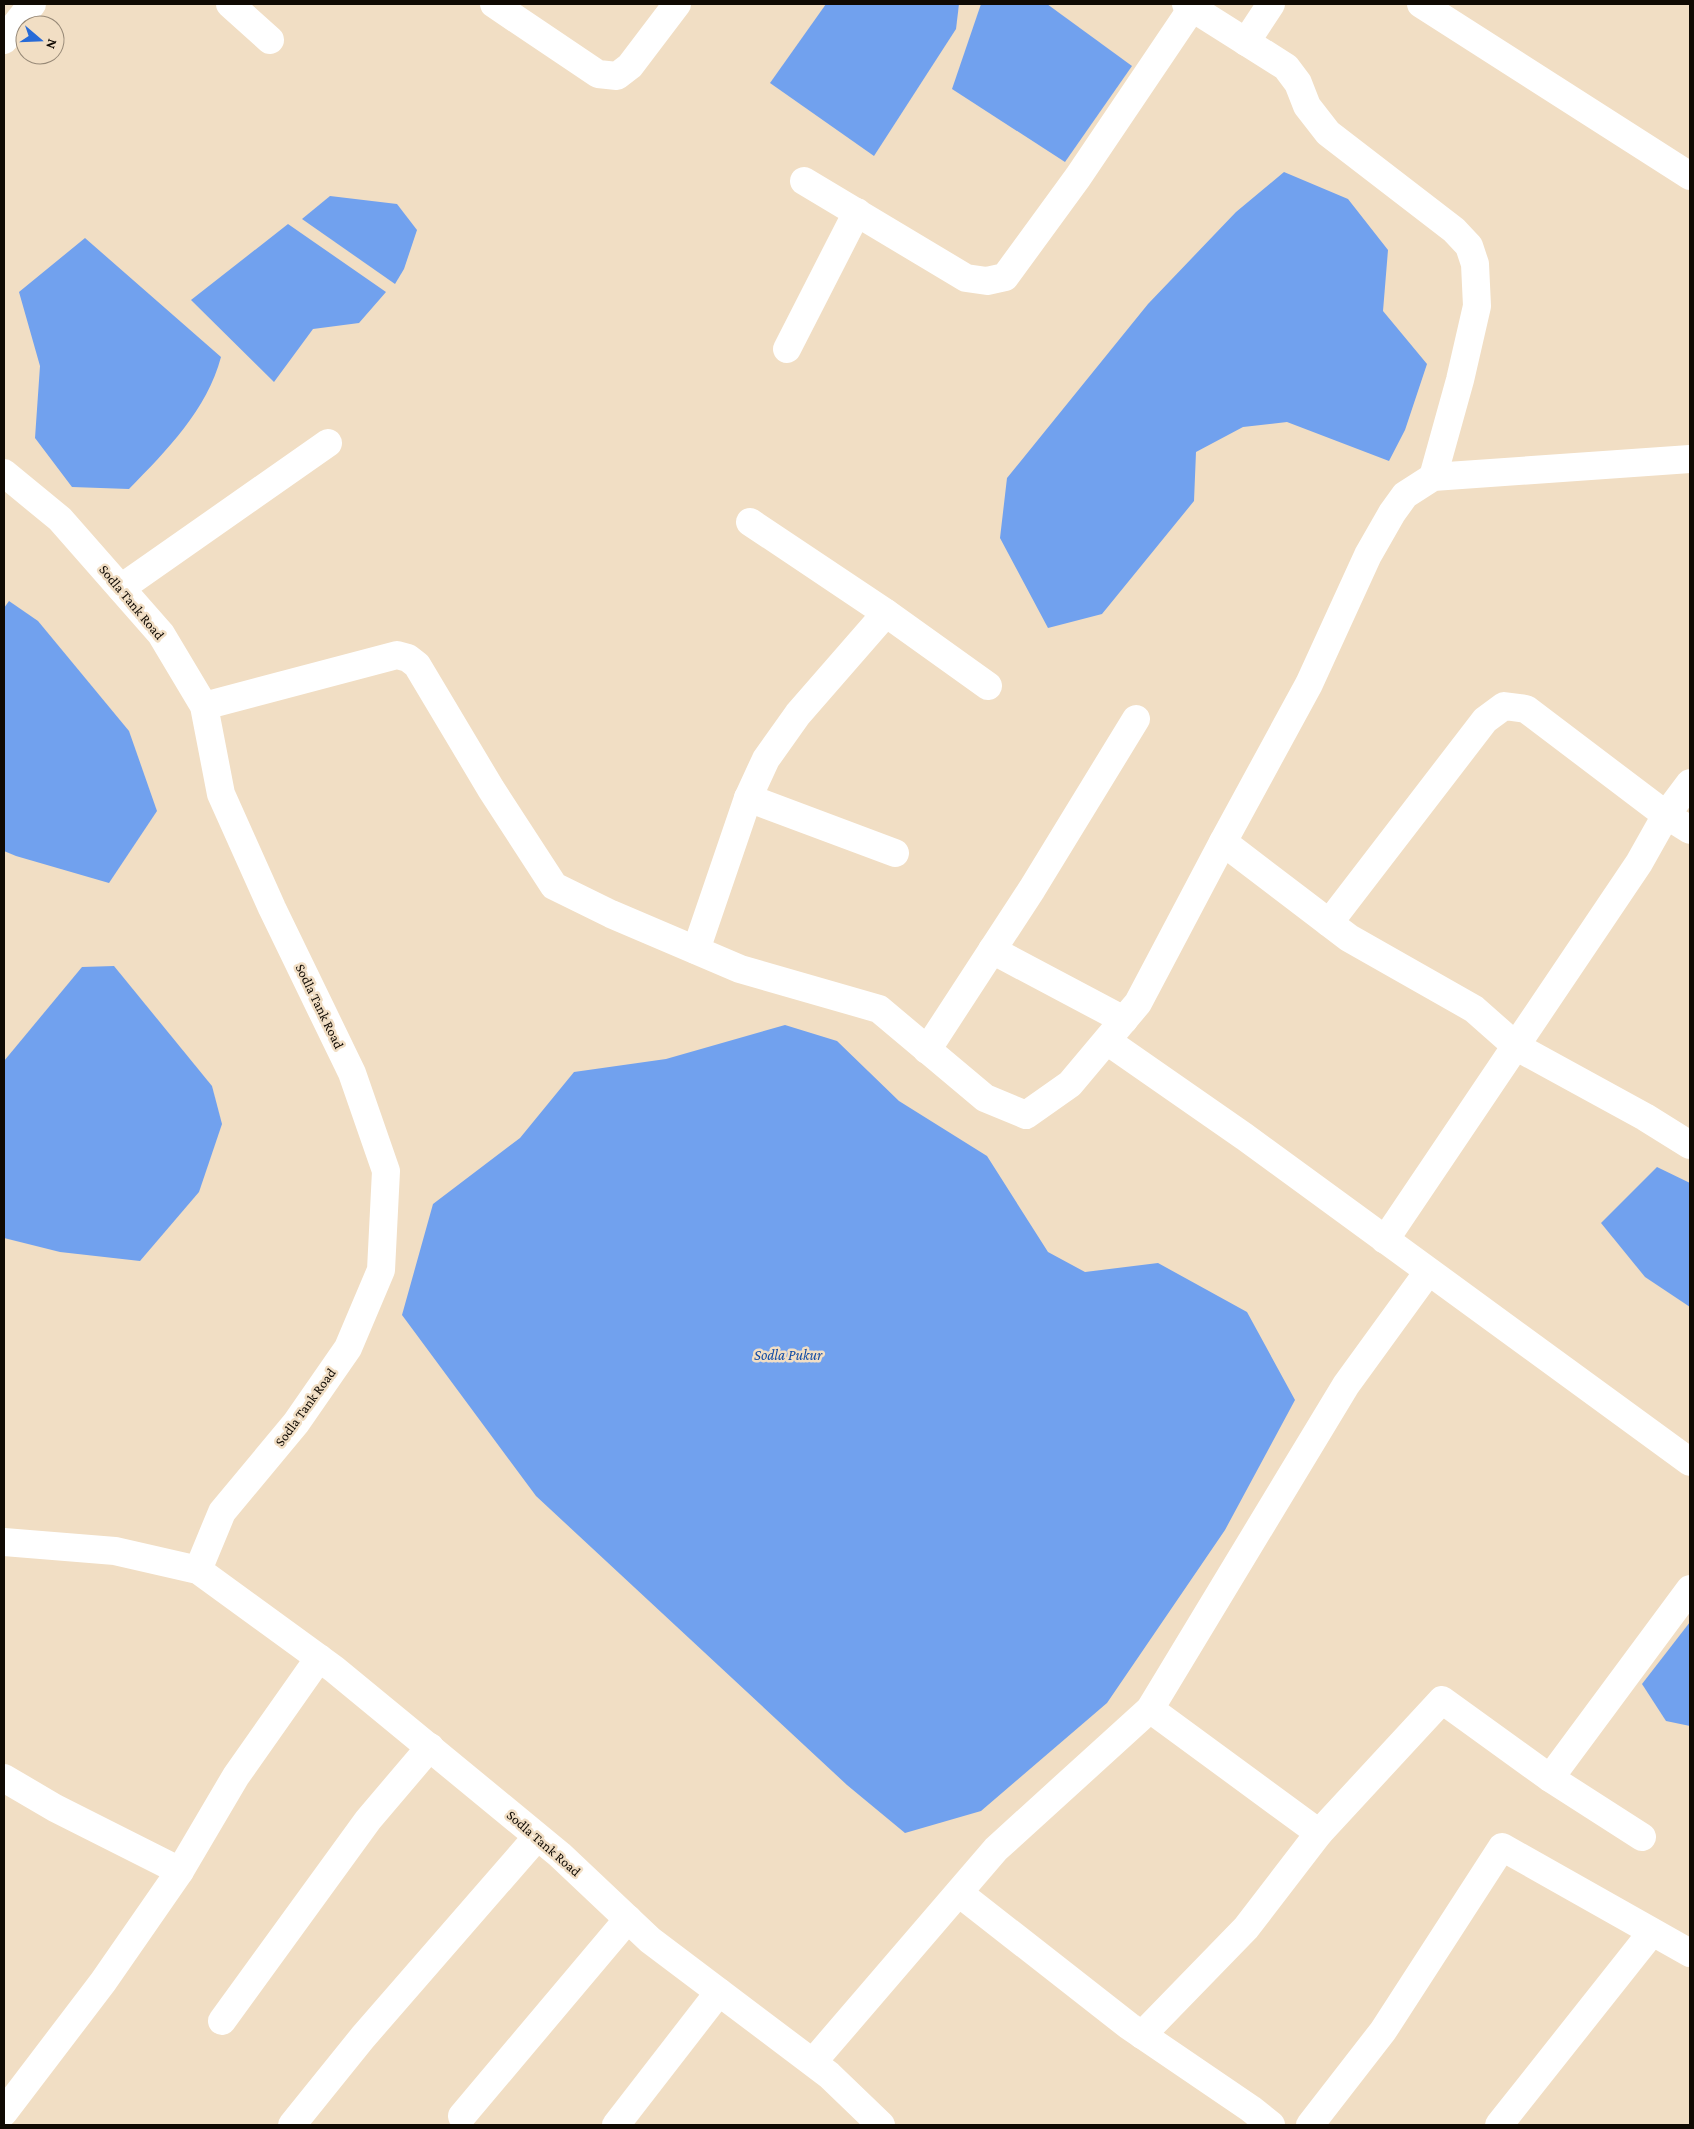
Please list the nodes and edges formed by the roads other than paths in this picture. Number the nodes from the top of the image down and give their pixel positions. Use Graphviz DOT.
graph roads {
  1 [pos="32,4"];
  2 [pos="230,4"];
  3 [pos="494,4"];
  4 [pos="677,4"];
  5 [pos="1271,4"];
  6 [pos="1421,4"];
  7 [pos="1189,6"];
  8 [pos="4,40"];
  9 [pos="270,40"];
  10 [pos="1246,42"];
  11 [pos="1690,176"];
  12 [pos="804,181"];
  13 [pos="857,212"];
  14 [pos="787,349"];
  15 [pos="328,443"];
  16 [pos="1690,459"];
  17 [pos="4,473"];
  18 [pos="1433,477"];
  19 [pos="750,522"];
  20 [pos="121,588"];
  21 [pos="886,613"];
  22 [pos="988,686"];
  23 [pos="204,706"];
  24 [pos="1136,719"];
  25 [pos="1690,784"];
  26 [pos="748,798"];
  27 [pos="1666,815"];
  28 [pos="1690,830"];
  29 [pos="1223,842"];
  30 [pos="895,853"];
  31 [pos="1329,923"];
  32 [pos="696,950"];
  33 [pos="992,950"];
  34 [pos="1124,1020"];
  35 [pos="1107,1041"];
  36 [pos="1517,1047"];
  37 [pos="927,1050"];
  38 [pos="1690,1146"];
  39 [pos="1385,1240"];
  40 [pos="1428,1272"];
  41 [pos="1690,1462"];
  42 [pos="4,1542"];
  43 [pos="198,1570"];
  44 [pos="1690,1589"];
  45 [pos="319,1658"];
  46 [pos="1150,1709"];
  47 [pos="430,1747"];
  48 [pos="4,1778"];
  49 [pos="1550,1778"];
  50 [pos="1319,1834"];
  51 [pos="537,1836"];
  52 [pos="1642,1837"];
  53 [pos="180,1871"];
  54 [pos="959,1893"];
  55 [pos="628,1919"];
  56 [pos="1652,1932"];
  57 [pos="1690,1953"];
  58 [pos="719,1992"];
  59 [pos="222,2021"];
  60 [pos="1142,2035"];
  61 [pos="813,2062"];
  62 [pos="4,2112"];
  63 [pos="462,2116"];
  64 [pos="871,2122"];
  65 [pos="292,2125"];
  66 [pos="616,2125"];
  67 [pos="1271,2125"];
  68 [pos="1310,2125"];
  69 [pos="1500,2125"];
  1 -- 8 [label="street"];
  2 -- 9 [label="street"];
  3 -- 4 [label="street"];
  5 -- 10 [label="street"];
  6 -- 11 [label="street"];
  7 -- 10 [label="street"];
  7 -- 13 [label="street"];
  10 -- 18 [label="street"];
  12 -- 13 [label="street"];
  13 -- 14 [label="street"];
  15 -- 20 [label="street"];
  16 -- 18 [label="street"];
  17 -- 20 [label="street, Sodla Tank Road"];
  18 -- 29 [label="street"];
  19 -- 21 [label="street"];
  20 -- 23 [label="street, Sodla Tank Road"];
  21 -- 22 [label="street"];
  21 -- 26 [label="street"];
  23 -- 32 [label="street"];
  23 -- 43 [label="street, Sodla Tank Road"];
  24 -- 33 [label="street"];
  25 -- 27 [label="street"];
  26 -- 30 [label="street"];
  26 -- 32 [label="street"];
  27 -- 28 [label="street"];
  27 -- 31 [label="street"];
  27 -- 36 [label="street"];
  29 -- 31 [label="street"];
  29 -- 34 [label="street"];
  31 -- 36 [label="street"];
  32 -- 37 [label="street"];
  33 -- 34 [label="street"];
  33 -- 37 [label="street"];
  34 -- 35 [label="street"];
  35 -- 37 [label="street"];
  35 -- 39 [label="street"];
  36 -- 38 [label="street"];
  36 -- 39 [label="street"];
  39 -- 40 [label="street"];
  40 -- 41 [label="street"];
  40 -- 46 [label="street"];
  42 -- 43 [label="street, Sodla Tank Road"];
  43 -- 45 [label="street, Sodla Tank Road"];
  44 -- 49 [label="street"];
  45 -- 47 [label="street, Sodla Tank Road"];
  45 -- 53 [label="street"];
  46 -- 50 [label="street"];
  46 -- 54 [label="street"];
  47 -- 51 [label="street, Sodla Tank Road"];
  47 -- 59 [label="street"];
  48 -- 53 [label="street"];
  49 -- 50 [label="street"];
  49 -- 52 [label="street"];
  50 -- 60 [label="street"];
  51 -- 55 [label="street, Sodla Tank Road"];
  51 -- 65 [label="street"];
  53 -- 62 [label="street"];
  54 -- 60 [label="street"];
  54 -- 61 [label="street"];
  55 -- 58 [label="street, Sodla Tank Road"];
  55 -- 63 [label="street"];
  56 -- 57 [label="street"];
  56 -- 68 [label="street"];
  56 -- 69 [label="street"];
  58 -- 61 [label="street, Sodla Tank Road"];
  58 -- 66 [label="street"];
  60 -- 67 [label="street"];
  61 -- 64 [label="street, Sodla Tank Road"];
}
